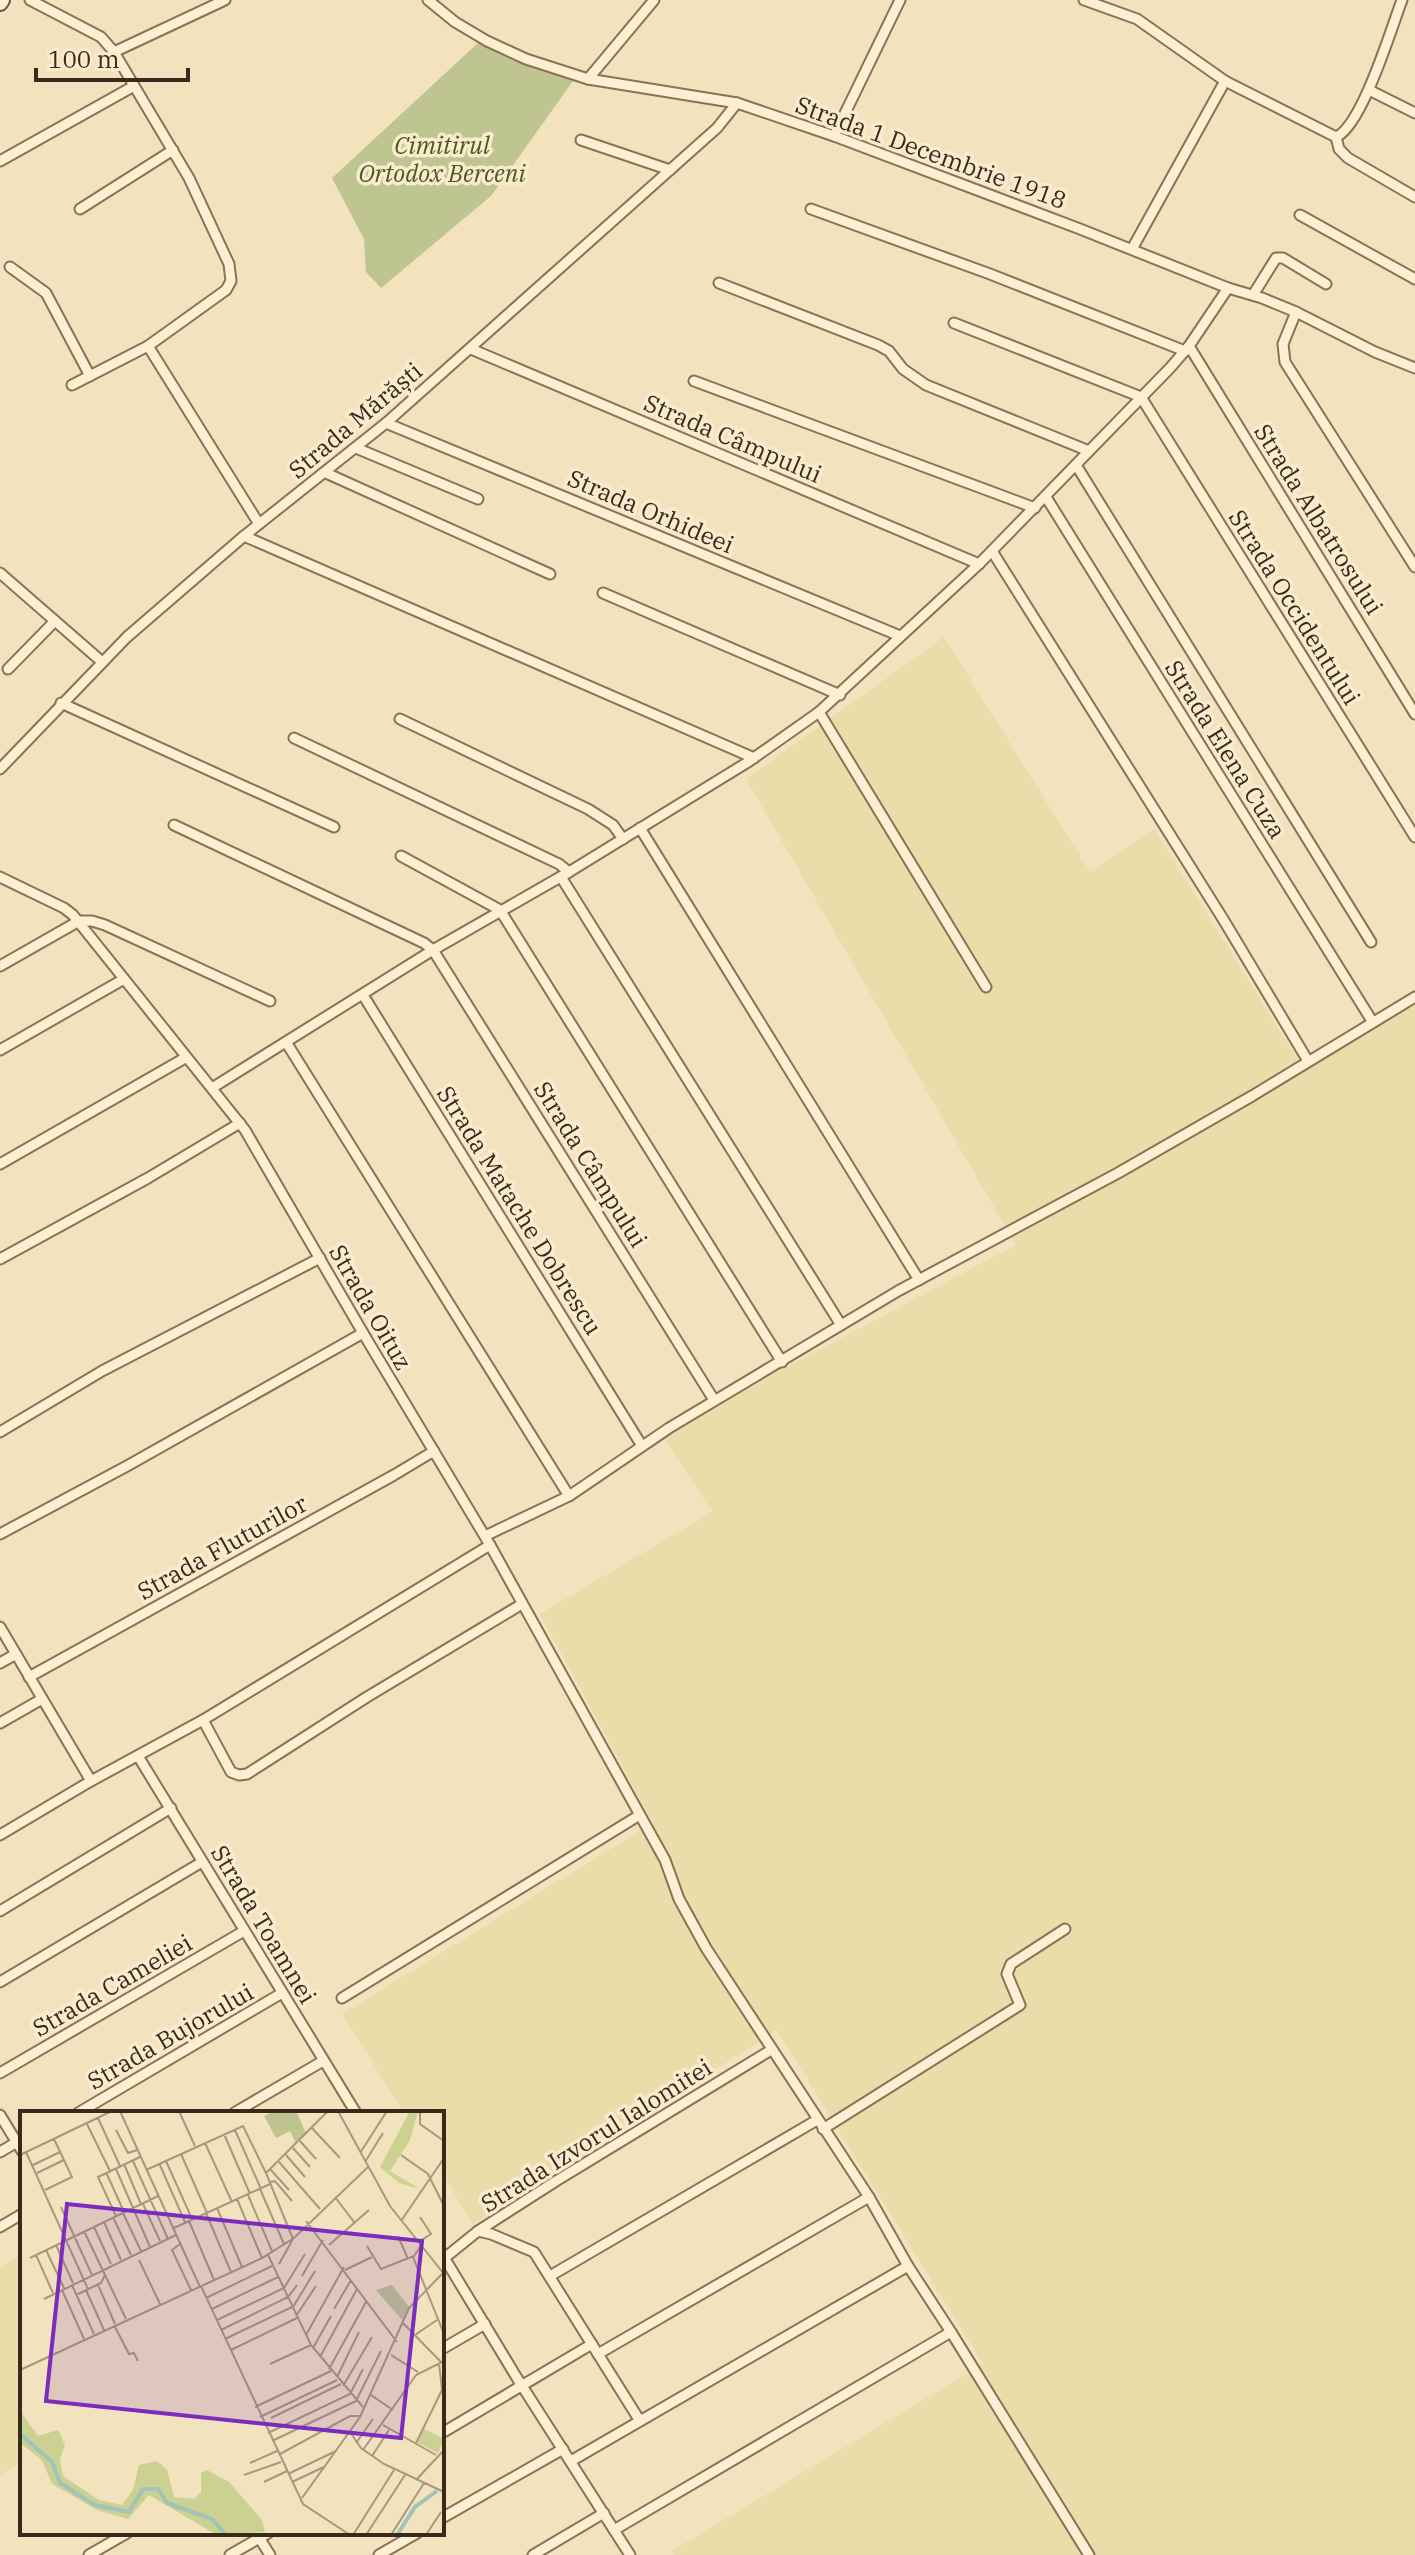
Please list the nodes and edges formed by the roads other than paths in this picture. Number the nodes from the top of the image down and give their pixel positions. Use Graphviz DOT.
graph roads {
  1 [pos="30,0"];
  2 [pos="225,0"];
  3 [pos="428,0"];
  4 [pos="654,0"];
  5 [pos="900,0"];
  6 [pos="1084,0"];
  7 [pos="1402,0"];
  8 [pos="114,52"];
  9 [pos="588,79"];
  10 [pos="1225,81"];
  11 [pos="134,86"];
  12 [pos="1369,90"];
  13 [pos="737,103"];
  14 [pos="1415,113"];
  15 [pos="834,136"];
  16 [pos="1336,137"];
  17 [pos="581,140"];
  18 [pos="173,150"];
  19 [pos="0,161"];
  20 [pos="670,170"];
  21 [pos="1415,197"];
  22 [pos="80,209"];
  23 [pos="811,209"];
  24 [pos="1300,215"];
  25 [pos="1132,249"];
  26 [pos="10,267"];
  27 [pos="1415,279"];
  28 [pos="719,283"];
  29 [pos="1326,284"];
  30 [pos="1228,288"];
  31 [pos="1253,295"];
  32 [pos="1296,312"];
  33 [pos="954,323"];
  34 [pos="148,346"];
  35 [pos="471,349"];
  36 [pos="1187,349"];
  37 [pos="1413,365"];
  38 [pos="90,376"];
  39 [pos="694,381"];
  40 [pos="72,385"];
  41 [pos="1141,397"];
  42 [pos="386,423"];
  43 [pos="356,448"];
  44 [pos="1089,451"];
  45 [pos="1076,465"];
  46 [pos="326,473"];
  47 [pos="1046,497"];
  48 [pos="478,499"];
  49 [pos="1035,508"];
  50 [pos="259,524"];
  51 [pos="244,536"];
  52 [pos="992,551"];
  53 [pos="979,564"];
  54 [pos="1415,567"];
  55 [pos="0,573"];
  56 [pos="550,574"];
  57 [pos="603,593"];
  58 [pos="55,621"];
  59 [pos="900,636"];
  60 [pos="101,661"];
  61 [pos="8,669"];
  62 [pos="840,695"];
  63 [pos="61,703"];
  64 [pos="819,712"];
  65 [pos="1415,714"];
  66 [pos="400,719"];
  67 [pos="294,738"];
  68 [pos="754,758"];
  69 [pos="0,769"];
  70 [pos="174,825"];
  71 [pos="334,827"];
  72 [pos="640,828"];
  73 [pos="1415,837"];
  74 [pos="623,839"];
  75 [pos="401,856"];
  76 [pos="565,874"];
  77 [pos="0,877"];
  78 [pos="500,910"];
  79 [pos="79,921"];
  80 [pos="1371,942"];
  81 [pos="433,950"];
  82 [pos="0,966"];
  83 [pos="124,979"];
  84 [pos="986,987"];
  85 [pos="363,995"];
  86 [pos="1415,997"];
  87 [pos="270,1001"];
  88 [pos="1372,1021"];
  89 [pos="286,1042"];
  90 [pos="0,1050"];
  91 [pos="185,1058"];
  92 [pos="1308,1061"];
  93 [pos="212,1088"];
  94 [pos="240,1123"];
  95 [pos="0,1164"];
  96 [pos="320,1258"];
  97 [pos="0,1259"];
  98 [pos="919,1280"];
  99 [pos="841,1325"];
  100 [pos="363,1333"];
  101 [pos="782,1362"];
  102 [pos="714,1400"];
  103 [pos="0,1432"];
  104 [pos="642,1446"];
  105 [pos="434,1451"];
  106 [pos="569,1496"];
  107 [pos="0,1534"];
  108 [pos="488,1540"];
  109 [pos="522,1604"];
  110 [pos="0,1627"];
  111 [pos="16,1654"];
  112 [pos="0,1663"];
  113 [pos="29,1677"];
  114 [pos="42,1699"];
  115 [pos="203,1720"];
  116 [pos="0,1723"];
  117 [pos="138,1756"];
  118 [pos="91,1781"];
  119 [pos="171,1808"];
  120 [pos="638,1816"];
  121 [pos="0,1835"];
  122 [pos="202,1862"];
  123 [pos="0,1911"];
  124 [pos="1065,1929"];
  125 [pos="244,1931"];
  126 [pos="0,1982"];
  127 [pos="282,1993"];
  128 [pos="342,1998"];
  129 [pos="771,2050"];
  130 [pos="323,2061"];
  131 [pos="0,2073"];
  132 [pos="81,2111"];
  133 [pos="237,2111"];
  134 [pos="355,2111"];
  135 [pos="0,2115"];
  136 [pos="820,2125"];
  137 [pos="20,2147"];
  138 [pos="0,2152"];
  139 [pos="869,2197"];
  140 [pos="20,2215"];
  141 [pos="0,2227"];
  142 [pos="478,2231"];
  143 [pos="444,2257"];
  144 [pos="444,2260"];
  145 [pos="908,2266"];
  146 [pos="550,2276"];
  147 [pos="485,2324"];
  148 [pos="951,2332"];
  149 [pos="592,2344"];
  150 [pos="444,2348"];
  151 [pos="598,2354"];
  152 [pos="520,2382"];
  153 [pos="640,2421"];
  154 [pos="444,2432"];
  155 [pos="563,2449"];
  156 [pos="571,2461"];
  157 [pos="604,2513"];
  158 [pos="444,2517"];
  159 [pos="614,2530"];
  160 [pos="124,2535"];
  161 [pos="261,2535"];
  162 [pos="414,2535"];
  163 [pos="89,2555"];
  164 [pos="230,2555"];
  165 [pos="270,2555"];
  166 [pos="379,2555"];
  167 [pos="533,2555"];
  168 [pos="630,2555"];
  169 [pos="1089,2555"];
  1 -- 8 [label="street"];
  2 -- 8 [label="street"];
  3 -- 9 [label="street, Strada 1 Decembrie 1918"];
  4 -- 9 [label="street"];
  5 -- 15 [label="street"];
  6 -- 10 [label="street"];
  7 -- 12 [label="street"];
  8 -- 11 [label="street"];
  9 -- 13 [label="street, Strada 1 Decembrie 1918"];
  10 -- 16 [label="street"];
  10 -- 25 [label="street"];
  11 -- 18 [label="street"];
  11 -- 19 [label="street"];
  12 -- 14 [label="street"];
  12 -- 16 [label="street"];
  13 -- 15 [label="street, Strada 1 Decembrie 1918"];
  13 -- 20 [label="street, Strada Mărăști"];
  15 -- 25 [label="street, Strada 1 Decembrie 1918"];
  16 -- 21 [label="street"];
  17 -- 20 [label="street"];
  18 -- 22 [label="street"];
  18 -- 34 [label="street"];
  20 -- 35 [label="street, Strada Mărăști"];
  23 -- 36 [label="street"];
  24 -- 27 [label="street"];
  25 -- 30 [label="street, Strada 1 Decembrie 1918"];
  26 -- 38 [label="street"];
  28 -- 44 [label="street"];
  29 -- 31 [label="street"];
  30 -- 31 [label="street, Strada 1 Decembrie 1918"];
  30 -- 36 [label="street"];
  31 -- 32 [label="street, Strada 1 Decembrie 1918"];
  32 -- 37 [label="street, Strada 1 Decembrie 1918"];
  32 -- 54 [label="street"];
  33 -- 41 [label="street"];
  34 -- 38 [label="street"];
  34 -- 50 [label="street"];
  35 -- 42 [label="street, Strada Mărăști"];
  35 -- 53 [label="street, Strada Câmpului"];
  36 -- 41 [label="street"];
  36 -- 65 [label="street, Strada Albatrosului"];
  38 -- 40 [label="street"];
  39 -- 49 [label="street"];
  41 -- 44 [label="street"];
  41 -- 73 [label="street, Strada Occidentului"];
  42 -- 43 [label="street, Strada Mărăști"];
  42 -- 59 [label="street, Strada Orhideei"];
  43 -- 46 [label="street, Strada Mărăști"];
  43 -- 48 [label="street"];
  44 -- 45 [label="street"];
  45 -- 47 [label="street"];
  45 -- 80 [label="street"];
  46 -- 50 [label="street, Strada Mărăști"];
  46 -- 56 [label="street"];
  47 -- 49 [label="street"];
  47 -- 88 [label="street, Strada Elena Cuza"];
  49 -- 52 [label="street"];
  50 -- 51 [label="street, Strada Mărăști"];
  51 -- 60 [label="street, Strada Mărăști"];
  51 -- 68 [label="street"];
  52 -- 53 [label="street"];
  52 -- 92 [label="street"];
  53 -- 59 [label="street"];
  55 -- 58 [label="street"];
  57 -- 62 [label="street"];
  58 -- 60 [label="street"];
  58 -- 61 [label="street"];
  59 -- 62 [label="street"];
  60 -- 63 [label="street, Strada Mărăști"];
  62 -- 64 [label="street"];
  63 -- 69 [label="street, Strada Mărăști"];
  63 -- 71 [label="street"];
  64 -- 68 [label="street"];
  64 -- 84 [label="street"];
  66 -- 74 [label="street"];
  67 -- 76 [label="street"];
  68 -- 72 [label="street"];
  70 -- 81 [label="street"];
  72 -- 74 [label="street"];
  72 -- 98 [label="street"];
  74 -- 76 [label="street"];
  75 -- 78 [label="street"];
  76 -- 78 [label="street"];
  76 -- 99 [label="street"];
  77 -- 79 [label="street, Strada Oituz"];
  78 -- 81 [label="street"];
  78 -- 101 [label="street"];
  79 -- 82 [label="street"];
  79 -- 83 [label="street, Strada Oituz"];
  79 -- 87 [label="street"];
  81 -- 85 [label="street"];
  81 -- 102 [label="street, Strada Câmpului"];
  83 -- 90 [label="street"];
  83 -- 91 [label="street, Strada Oituz"];
  85 -- 89 [label="street"];
  85 -- 104 [label="street, Strada Matache Dobrescu"];
  86 -- 88 [label="street"];
  88 -- 92 [label="street"];
  89 -- 93 [label="street"];
  89 -- 106 [label="street"];
  91 -- 93 [label="street, Strada Oituz"];
  91 -- 95 [label="street"];
  92 -- 98 [label="street"];
  93 -- 94 [label="street, Strada Oituz"];
  94 -- 96 [label="street, Strada Oituz"];
  94 -- 97 [label="street"];
  96 -- 100 [label="street, Strada Oituz"];
  96 -- 103 [label="street"];
  98 -- 99 [label="street"];
  99 -- 101 [label="street"];
  100 -- 105 [label="street, Strada Oituz"];
  100 -- 107 [label="street"];
  101 -- 102 [label="street"];
  102 -- 104 [label="street"];
  104 -- 106 [label="street"];
  105 -- 108 [label="street, Strada Oituz"];
  105 -- 113 [label="street, Strada Fluturilor"];
  106 -- 108 [label="street"];
  108 -- 109 [label="street, Strada Oituz"];
  108 -- 115 [label="street"];
  109 -- 115 [label="street"];
  109 -- 120 [label="street, Strada Oituz"];
  110 -- 111 [label="street"];
  111 -- 112 [label="street"];
  111 -- 113 [label="street"];
  113 -- 114 [label="street"];
  114 -- 116 [label="street"];
  114 -- 118 [label="street"];
  115 -- 117 [label="street"];
  117 -- 118 [label="street"];
  117 -- 119 [label="street, Strada Toamnei"];
  118 -- 121 [label="street"];
  119 -- 122 [label="street, Strada Toamnei"];
  119 -- 123 [label="street"];
  120 -- 128 [label="street"];
  120 -- 129 [label="street, Strada Oituz"];
  122 -- 125 [label="street, Strada Toamnei"];
  122 -- 126 [label="street"];
  124 -- 136 [label="street"];
  125 -- 127 [label="street, Strada Toamnei"];
  125 -- 131 [label="street, Strada Cameliei"];
  127 -- 130 [label="street, Strada Toamnei"];
  127 -- 132 [label="street, Strada Bujorului"];
  129 -- 136 [label="street, Strada Oituz"];
  129 -- 142 [label="street, Strada Izvorul Ialomitei"];
  130 -- 133 [label="street"];
  130 -- 134 [label="street, Strada Toamnei"];
  135 -- 137 [label="street"];
  136 -- 139 [label="street, Strada Oituz"];
  136 -- 146 [label="street"];
  137 -- 138 [label="street"];
  139 -- 145 [label="street, Strada Oituz"];
  139 -- 151 [label="street"];
  140 -- 141 [label="street"];
  142 -- 143 [label="street, Strada Izvorul Ialomitei"];
  142 -- 146 [label="street"];
  144 -- 147 [label="street"];
  145 -- 148 [label="street, Strada Oituz"];
  145 -- 153 [label="street"];
  146 -- 149 [label="street"];
  147 -- 150 [label="street"];
  147 -- 152 [label="street"];
  148 -- 159 [label="street"];
  148 -- 169 [label="street, Strada Oituz"];
  149 -- 151 [label="street"];
  149 -- 152 [label="street"];
  151 -- 153 [label="street"];
  152 -- 154 [label="street"];
  152 -- 155 [label="street"];
  153 -- 156 [label="street"];
  155 -- 156 [label="street"];
  155 -- 158 [label="street"];
  156 -- 157 [label="street"];
  157 -- 159 [label="street"];
  157 -- 167 [label="street"];
  159 -- 168 [label="street"];
  160 -- 163 [label="street"];
  161 -- 164 [label="street"];
  161 -- 165 [label="street"];
  162 -- 166 [label="street"];
}
